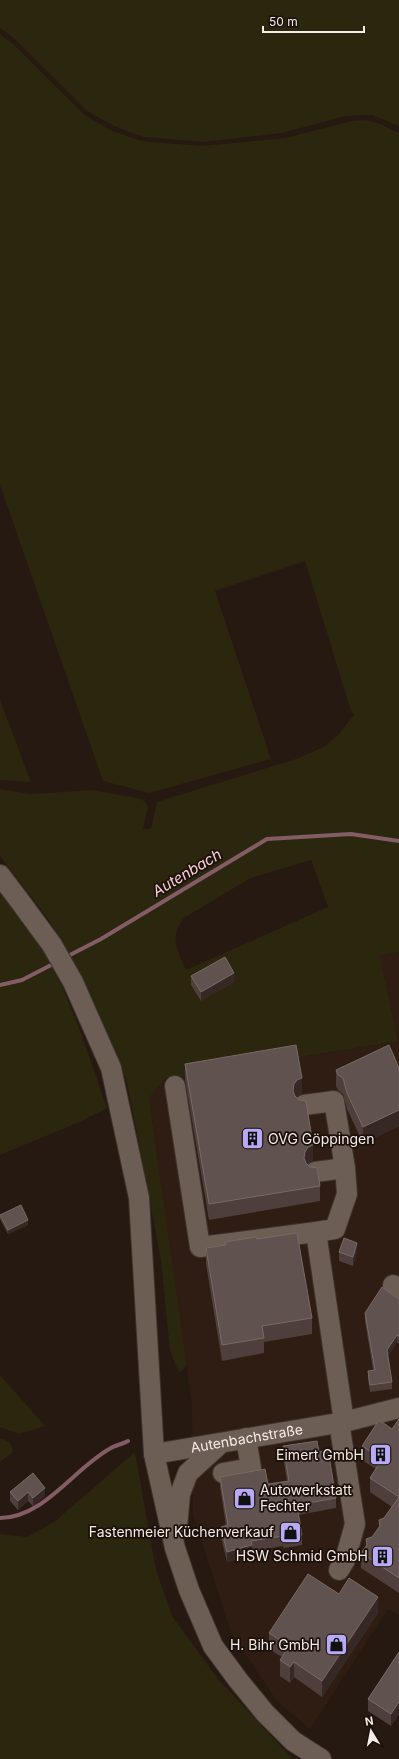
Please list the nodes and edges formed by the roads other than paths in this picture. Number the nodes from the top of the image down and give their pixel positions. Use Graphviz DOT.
graph roads {
  1 [pos="0,875"];
  2 [pos="175,1086"];
  3 [pos="304,1105"];
  4 [pos="345,1168"];
  5 [pos="315,1172"];
  6 [pos="316,1232"];
  7 [pos="399,1408"];
  8 [pos="341,1422"];
  9 [pos="246,1438"];
  10 [pos="221,1442"];
  11 [pos="154,1454"];
  12 [pos="223,1473"];
  13 [pos="175,1548"];
  14 [pos="339,1570"];
  15 [pos="321,1759"];
  1 -- 11 [label="street"];
  2 -- 6 [label="street"];
  3 -- 4 [label="street"];
  4 -- 5 [label="street"];
  4 -- 6 [label="street"];
  6 -- 8 [label="street"];
  7 -- 8 [label="street, Autenbachstraße"];
  8 -- 9 [label="street, Autenbachstraße"];
  8 -- 14 [label="street"];
  9 -- 10 [label="street, Autenbachstraße"];
  9 -- 12 [label="street"];
  10 -- 11 [label="street, Autenbachstraße"];
  10 -- 13 [label="street"];
  11 -- 13 [label="street"];
  13 -- 15 [label="street"];
}
